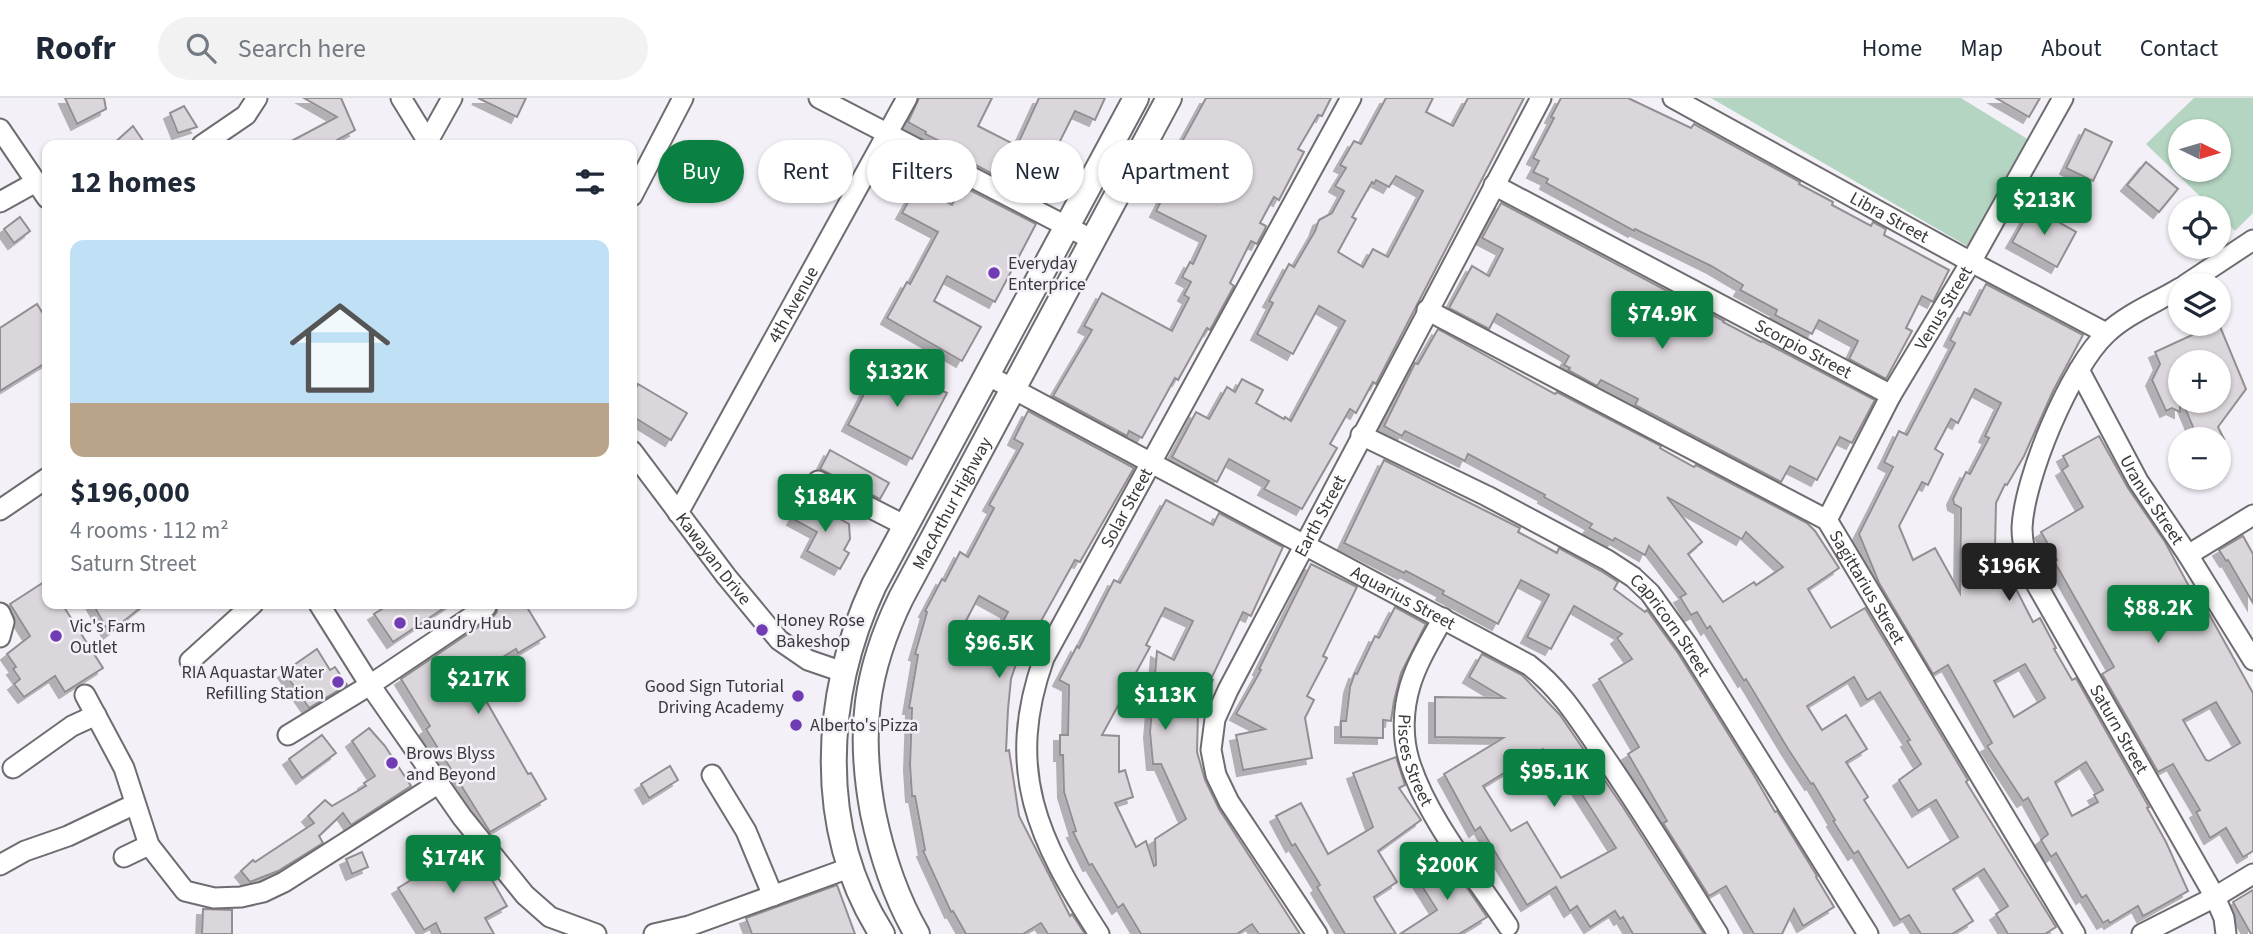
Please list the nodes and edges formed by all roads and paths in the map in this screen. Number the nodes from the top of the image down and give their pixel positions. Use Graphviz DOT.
graph roads {
  1 [pos="257,98"];
  2 [pos="401,98"];
  3 [pos="452,98"];
  4 [pos="683,98"];
  5 [pos="819,98"];
  6 [pos="907,98"];
  7 [pos="1136,98"];
  8 [pos="1169,98"];
  9 [pos="1351,98"];
  10 [pos="1541,98"];
  11 [pos="1673,98"];
  12 [pos="2063,98"];
  13 [pos="0,129"];
  14 [pos="887,134"];
  15 [pos="209,140"];
  16 [pos="427,140"];
  17 [pos="431,140"];
  18 [pos="1494,184"];
  19 [pos="637,186"];
  20 [pos="42,190"];
  21 [pos="0,202"];
  22 [pos="1067,225"];
  23 [pos="1093,240"];
  24 [pos="2253,240"];
  25 [pos="1971,262"];
  26 [pos="2203,273"];
  27 [pos="2168,295"];
  28 [pos="1427,310"];
  29 [pos="2106,333"];
  30 [pos="2079,370"];
  31 [pos="987,375"];
  32 [pos="1013,390"];
  33 [pos="1891,395"];
  34 [pos="1361,435"];
  35 [pos="637,458"];
  36 [pos="1151,465"];
  37 [pos="42,481"];
  38 [pos="818,481"];
  39 [pos="1,507"];
  40 [pos="678,513"];
  41 [pos="2253,515"];
  42 [pos="1827,520"];
  43 [pos="906,526"];
  44 [pos="1304,545"];
  45 [pos="2188,555"];
  46 [pos="247,609"];
  47 [pos="322,609"];
  48 [pos="483,609"];
  49 [pos="0,613"];
  50 [pos="1443,618"];
  51 [pos="0,637"];
  52 [pos="2253,660"];
  53 [pos="190,661"];
  54 [pos="844,672"];
  55 [pos="370,685"];
  56 [pos="85,695"];
  57 [pos="96,715"];
  58 [pos="288,735"];
  59 [pos="13,768"];
  60 [pos="712,775"];
  61 [pos="439,783"];
  62 [pos="135,804"];
  63 [pos="149,845"];
  64 [pos="124,857"];
  65 [pos="0,865"];
  66 [pos="849,868"];
  67 [pos="2253,874"];
  68 [pos="773,896"];
  69 [pos="2215,897"];
  70 [pos="1508,926"];
  71 [pos="596,934"];
  72 [pos="654,934"];
  73 [pos="882,934"];
  74 [pos="917,934"];
  75 [pos="1099,934"];
  76 [pos="1317,934"];
  77 [pos="1718,934"];
  78 [pos="1868,934"];
  79 [pos="2075,934"];
  80 [pos="2142,934"];
  81 [pos="2226,934"];
  1 -- 15 [label="street"];
  2 -- 16 [label="street"];
  3 -- 17 [label="street"];
  4 -- 19 [label="street"];
  5 -- 14 [label="street"];
  6 -- 14 [label="street, 4th Avenue"];
  7 -- 22 [label="main road, MacArthur Highway"];
  8 -- 23 [label="main road, MacArthur Highway"];
  9 -- 36 [label="street, Solar Street"];
  10 -- 18 [label="street, Earth Street"];
  11 -- 25 [label="street, Libra Street"];
  12 -- 25 [label="street, Venus Street"];
  13 -- 20 [label="street"];
  14 -- 22 [label="street"];
  14 -- 40 [label="street, 4th Avenue"];
  18 -- 28 [label="street, Earth Street"];
  18 -- 33 [label="street, Scorpio Street"];
  20 -- 21 [label="street"];
  22 -- 23 [label="street"];
  22 -- 31 [label="main road, MacArthur Highway"];
  23 -- 32 [label="main road, MacArthur Highway"];
  24 -- 26 [label="street"];
  25 -- 29 [label="street, Libra Street"];
  25 -- 33 [label="street, Venus Street"];
  27 -- 29 [label="street, Saturn Street"];
  28 -- 34 [label="street, Earth Street"];
  28 -- 42 [label="street, Sagittarius Street"];
  29 -- 30 [label="street, Saturn Street"];
  30 -- 45 [label="street, Uranus Street"];
  30 -- 69 [label="street, Saturn Street"];
  31 -- 32 [label="street, Aquarius Street"];
  31 -- 43 [label="main road, MacArthur Highway"];
  32 -- 36 [label="street, Aquarius Street"];
  32 -- 74 [label="main road, MacArthur Highway"];
  33 -- 42 [label="street, Venus Street"];
  34 -- 44 [label="street, Earth Street"];
  34 -- 78 [label="street, Capricorn Street"];
  35 -- 40 [label="street, Kawayan Drive"];
  36 -- 44 [label="street, Aquarius Street"];
  36 -- 75 [label="street, Solar Street"];
  37 -- 39 [label="street"];
  38 -- 43 [label="street"];
  40 -- 54 [label="street, Kawayan Drive"];
  41 -- 45 [label="street"];
  42 -- 79 [label="street, Sagittarius Street"];
  43 -- 54 [label="main road, MacArthur Highway"];
  44 -- 50 [label="street, Aquarius Street"];
  44 -- 76 [label="street, Earth Street"];
  45 -- 52 [label="street, Uranus Street"];
  46 -- 53 [label="street"];
  47 -- 55 [label="street"];
  48 -- 55 [label="street"];
  49 -- 51 [label="street"];
  50 -- 70 [label="street, Pisces Street"];
  50 -- 77 [label="street, Aquarius Street"];
  54 -- 66 [label="main road, MacArthur Highway"];
  55 -- 58 [label="street"];
  55 -- 61 [label="street"];
  56 -- 57 [label="street"];
  57 -- 59 [label="street"];
  57 -- 62 [label="street"];
  60 -- 68 [label="street"];
  61 -- 63 [label="street"];
  61 -- 71 [label="street"];
  62 -- 63 [label="street"];
  62 -- 65 [label="street"];
  63 -- 64 [label="street"];
  66 -- 68 [label="street"];
  66 -- 73 [label="main road, MacArthur Highway"];
  67 -- 69 [label="street"];
  68 -- 72 [label="street"];
  69 -- 80 [label="street"];
  69 -- 81 [label="street, Saturn Street"];
}
